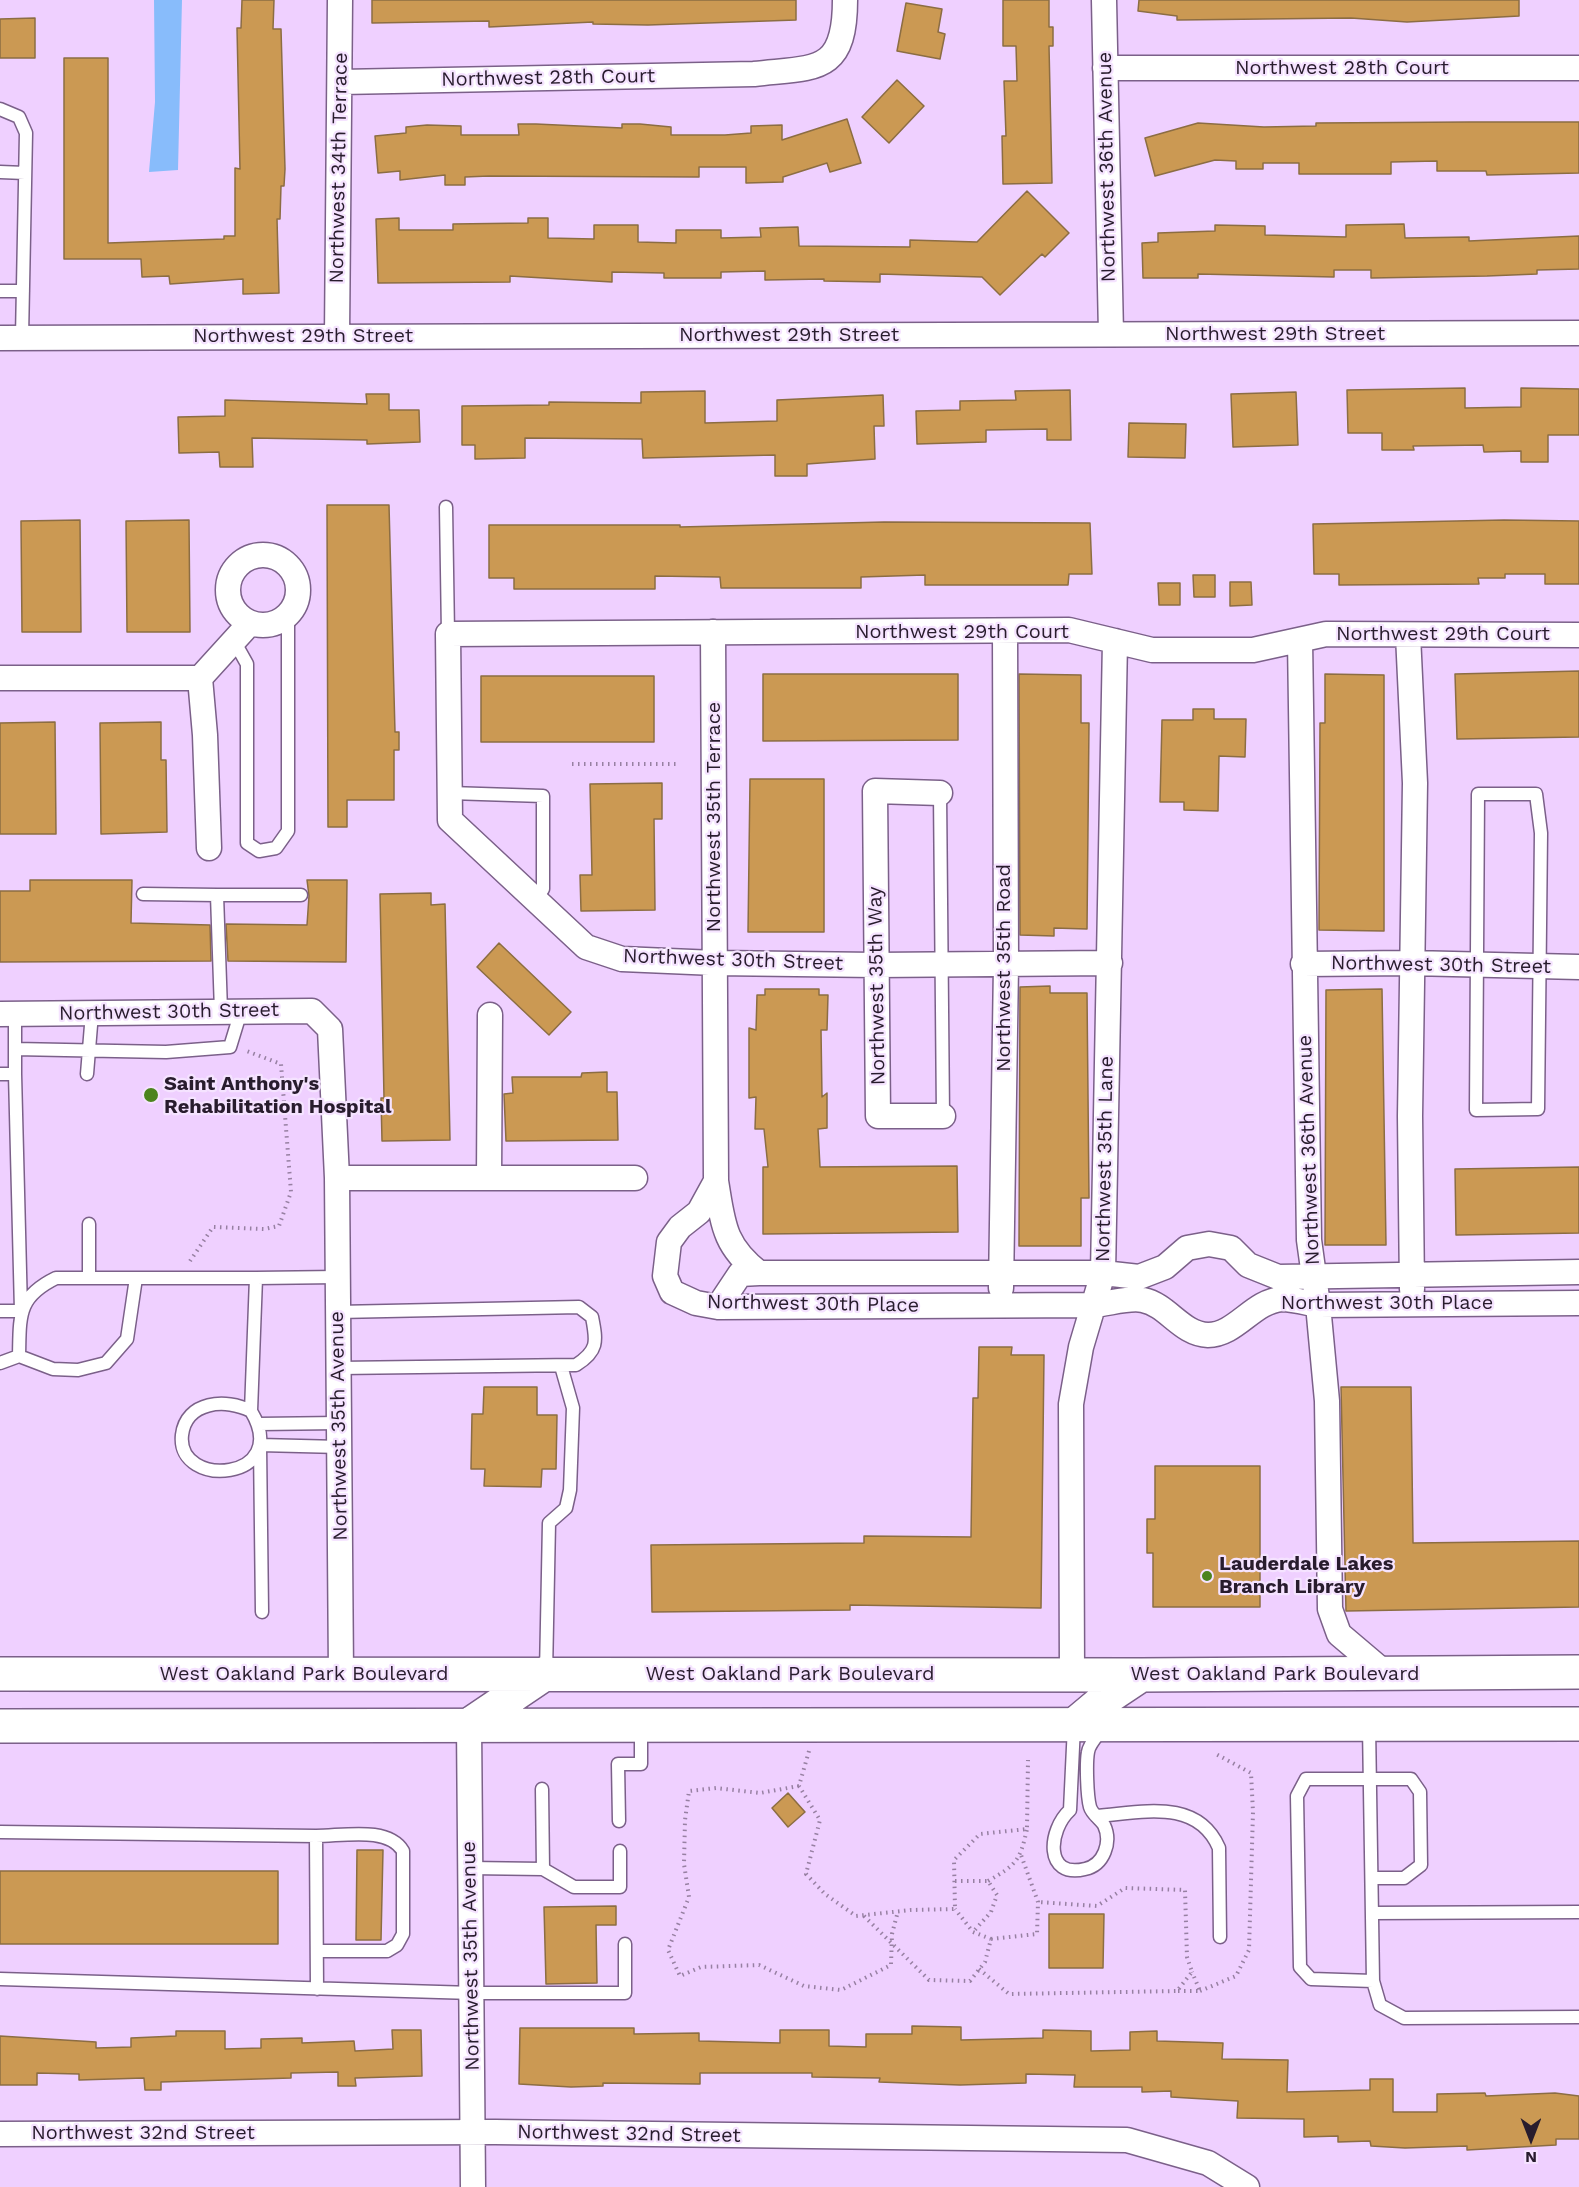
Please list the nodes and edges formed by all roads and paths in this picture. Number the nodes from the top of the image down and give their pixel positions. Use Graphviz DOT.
graph roads {
  1 [pos="340,0"];
  2 [pos="845,0"];
  3 [pos="1104,0"];
  4 [pos="1105,68"];
  5 [pos="1579,68"];
  6 [pos="341,82"];
  7 [pos="0,108"];
  8 [pos="0,172"];
  9 [pos="26,172"];
  10 [pos="0,291"];
  11 [pos="23,291"];
  12 [pos="1579,333"];
  13 [pos="1111,334"];
  14 [pos="337,336"];
  15 [pos="11,337"];
  16 [pos="446,507"];
  17 [pos="288,615"];
  18 [pos="1005,630"];
  19 [pos="242,631"];
  20 [pos="713,632"];
  21 [pos="448,634"];
  22 [pos="1408,635"];
  23 [pos="1579,635"];
  24 [pos="1300,640"];
  25 [pos="1115,641"];
  26 [pos="0,678"];
  27 [pos="200,678"];
  28 [pos="572,764"];
  29 [pos="680,764"];
  30 [pos="450,793"];
  31 [pos="940,793"];
  32 [pos="209,848"];
  33 [pos="143,894"];
  34 [pos="217,895"];
  35 [pos="301,895"];
  36 [pos="535,900"];
  37 [pos="715,963"];
  38 [pos="1110,963"];
  39 [pos="1411,963"];
  40 [pos="941,964"];
  41 [pos="1303,964"];
  42 [pos="876,965"];
  43 [pos="1006,965"];
  44 [pos="1476,966"];
  45 [pos="1538,966"];
  46 [pos="1579,967"];
  47 [pos="231,1011"];
  48 [pos="92,1013"];
  49 [pos="7,1014"];
  50 [pos="489,1016"];
  51 [pos="330,1029"];
  52 [pos="244,1042"];
  53 [pos="15,1049"];
  54 [pos="88,1050"];
  55 [pos="0,1074"];
  56 [pos="15,1074"];
  57 [pos="87,1074"];
  58 [pos="944,1116"];
  59 [pos="336,1178"];
  60 [pos="489,1178"];
  61 [pos="635,1178"];
  62 [pos="717,1181"];
  63 [pos="89,1224"];
  64 [pos="190,1261"];
  65 [pos="1579,1272"];
  66 [pos="759,1273"];
  67 [pos="999,1273"];
  68 [pos="1102,1273"];
  69 [pos="1412,1275"];
  70 [pos="1314,1276"];
  71 [pos="89,1277"];
  72 [pos="338,1277"];
  73 [pos="136,1278"];
  74 [pos="256,1278"];
  75 [pos="1455,1289"];
  76 [pos="1579,1303"];
  77 [pos="1413,1304"];
  78 [pos="1003,1305"];
  79 [pos="1093,1305"];
  80 [pos="1318,1305"];
  81 [pos="718,1307"];
  82 [pos="0,1311"];
  83 [pos="21,1311"];
  84 [pos="338,1312"];
  85 [pos="19,1356"];
  86 [pos="0,1363"];
  87 [pos="561,1366"];
  88 [pos="339,1368"];
  89 [pos="251,1411"];
  90 [pos="339,1423"];
  91 [pos="258,1424"];
  92 [pos="260,1445"];
  93 [pos="340,1447"];
  94 [pos="262,1612"];
  95 [pos="1579,1672"];
  96 [pos="1385,1673"];
  97 [pos="0,1674"];
  98 [pos="341,1674"];
  99 [pos="546,1674"];
  100 [pos="1072,1674"];
  101 [pos="1141,1675"];
  102 [pos="1579,1724"];
  103 [pos="469,1725"];
  104 [pos="641,1725"];
  105 [pos="1027,1725"];
  106 [pos="1090,1725"];
  107 [pos="1368,1725"];
  108 [pos="0,1726"];
  109 [pos="809,1749"];
  110 [pos="1212,1752"];
  111 [pos="1028,1760"];
  112 [pos="1371,1779"];
  113 [pos="799,1786"];
  114 [pos="542,1789"];
  115 [pos="1096,1816"];
  116 [pos="619,1821"];
  117 [pos="1026,1829"];
  118 [pos="0,1832"];
  119 [pos="316,1836"];
  120 [pos="620,1851"];
  121 [pos="1022,1855"];
  122 [pos="470,1868"];
  123 [pos="543,1869"];
  124 [pos="1371,1878"];
  125 [pos="955,1881"];
  126 [pos="988,1881"];
  127 [pos="1038,1902"];
  128 [pos="955,1909"];
  129 [pos="898,1911"];
  130 [pos="1579,1912"];
  131 [pos="1372,1913"];
  132 [pos="863,1915"];
  133 [pos="973,1932"];
  134 [pos="1220,1937"];
  135 [pos="991,1939"];
  136 [pos="625,1944"];
  137 [pos="892,1944"];
  138 [pos="317,1951"];
  139 [pos="979,1969"];
  140 [pos="1192,1972"];
  141 [pos="0,1979"];
  142 [pos="1372,1981"];
  143 [pos="317,1989"];
  144 [pos="1177,1991"];
  145 [pos="1200,1991"];
  146 [pos="473,1993"];
  147 [pos="1579,2017"];
  148 [pos="472,2132"];
  149 [pos="0,2134"];
  150 [pos="473,2187"];
  151 [pos="1247,2187"];
  1 -- 6 [label="street, Northwest 34th Terrace"];
  2 -- 6 [label="street, Northwest 28th Court"];
  3 -- 4 [label="street, Northwest 36th Avenue"];
  4 -- 5 [label="street, Northwest 28th Court"];
  4 -- 13 [label="street, Northwest 36th Avenue"];
  6 -- 14 [label="street, Northwest 34th Terrace"];
  7 -- 9 [label="lane"];
  8 -- 9 [label="lane"];
  9 -- 11 [label="lane"];
  10 -- 11 [label="lane"];
  11 -- 15 [label="lane"];
  12 -- 13 [label="street, Northwest 29th Street"];
  13 -- 14 [label="street, Northwest 29th Street"];
  14 -- 15 [label="street, Northwest 29th Street"];
  16 -- 21 [label="lane"];
  17 -- 19 [label="street"];
  17 -- 19 [label="street"];
  17 -- 19 [label="lane"];
  18 -- 20 [label="street, Northwest 29th Court"];
  18 -- 25 [label="street, Northwest 29th Court"];
  18 -- 43 [label="street, Northwest 35th Road"];
  19 -- 27 [label="street"];
  20 -- 21 [label="street, Northwest 29th Court"];
  20 -- 37 [label="street, Northwest 35th Terrace"];
  21 -- 30 [label="street, Northwest 30th Street"];
  22 -- 23 [label="street, Northwest 29th Court"];
  22 -- 24 [label="street, Northwest 29th Court"];
  22 -- 39 [label="street"];
  24 -- 25 [label="street, Northwest 29th Court"];
  24 -- 41 [label="street, Northwest 36th Avenue"];
  25 -- 38 [label="street, Northwest 35th Lane"];
  26 -- 27 [label="street"];
  27 -- 32 [label="street"];
  28 -- 29 [label="path"];
  30 -- 36 [label="street, Northwest 30th Street"];
  30 -- 36 [label="lane"];
  31 -- 40 [label="lane"];
  31 -- 42 [label="street, Northwest 35th Way"];
  33 -- 34 [label="lane"];
  34 -- 35 [label="lane"];
  34 -- 47 [label="lane"];
  36 -- 37 [label="street, Northwest 30th Street"];
  37 -- 42 [label="street, Northwest 30th Street"];
  37 -- 62 [label="street, Northwest 35th Terrace"];
  38 -- 43 [label="street, Northwest 30th Street"];
  38 -- 68 [label="street, Northwest 35th Lane"];
  39 -- 41 [label="street, Northwest 30th Street"];
  39 -- 44 [label="street, Northwest 30th Street"];
  39 -- 69 [label="street"];
  40 -- 42 [label="street, Northwest 30th Street"];
  40 -- 43 [label="street, Northwest 30th Street"];
  40 -- 58 [label="lane"];
  41 -- 70 [label="street, Northwest 36th Avenue"];
  42 -- 58 [label="street, Northwest 35th Way"];
  43 -- 67 [label="street, Northwest 35th Road"];
  44 -- 45 [label="street, Northwest 30th Street"];
  44 -- 45 [label="lane"];
  44 -- 45 [label="lane"];
  45 -- 46 [label="street, Northwest 30th Street"];
  47 -- 48 [label="street, Northwest 30th Street"];
  47 -- 51 [label="street, Northwest 30th Street"];
  47 -- 54 [label="lane"];
  48 -- 49 [label="street, Northwest 30th Street"];
  48 -- 54 [label="lane"];
  49 -- 53 [label="lane"];
  50 -- 60 [label="street"];
  51 -- 59 [label="street, Northwest 35th Avenue"];
  52 -- 64 [label="path"];
  53 -- 54 [label="lane"];
  53 -- 56 [label="lane"];
  54 -- 57 [label="lane"];
  55 -- 56 [label="lane"];
  56 -- 83 [label="lane"];
  59 -- 60 [label="street"];
  59 -- 72 [label="street, Northwest 35th Avenue"];
  60 -- 61 [label="street"];
  62 -- 66 [label="street, Northwest 30th Place"];
  62 -- 81 [label="street, Northwest 30th Place"];
  63 -- 71 [label="lane"];
  65 -- 75 [label="street, Northwest 30th Place"];
  66 -- 67 [label="street, Northwest 30th Place"];
  66 -- 81 [label="street"];
  67 -- 68 [label="street, Northwest 30th Place"];
  67 -- 78 [label="street, Northwest 35th Road"];
  68 -- 70 [label="street, Northwest 30th Place"];
  68 -- 79 [label="street, Northwest 35th Lane"];
  69 -- 70 [label="street, Northwest 30th Place"];
  69 -- 75 [label="street, Northwest 30th Place"];
  69 -- 77 [label="street"];
  70 -- 80 [label="street, Northwest 36th Avenue"];
  71 -- 73 [label="lane"];
  71 -- 83 [label="lane"];
  72 -- 74 [label="lane"];
  72 -- 84 [label="street, Northwest 35th Avenue"];
  73 -- 74 [label="lane"];
  73 -- 85 [label="lane"];
  74 -- 89 [label="lane"];
  75 -- 76 [label="street, Northwest 30th Place"];
  75 -- 77 [label="street, Northwest 30th Place"];
  77 -- 80 [label="street, Northwest 30th Place"];
  78 -- 79 [label="street, Northwest 30th Place"];
  78 -- 81 [label="street, Northwest 30th Place"];
  79 -- 80 [label="street, Northwest 30th Place"];
  79 -- 100 [label="street, Northwest 35th Lane"];
  80 -- 96 [label="street, Northwest 36th Avenue"];
  82 -- 83 [label="lane"];
  83 -- 85 [label="lane"];
  84 -- 87 [label="lane"];
  84 -- 88 [label="street, Northwest 35th Avenue"];
  85 -- 86 [label="lane"];
  87 -- 88 [label="lane"];
  87 -- 99 [label="lane"];
  88 -- 90 [label="street, Northwest 35th Avenue"];
  89 -- 91 [label="lane"];
  89 -- 92 [label="lane"];
  90 -- 91 [label="lane"];
  90 -- 93 [label="street, Northwest 35th Avenue"];
  91 -- 92 [label="lane"];
  92 -- 93 [label="lane"];
  92 -- 94 [label="lane"];
  93 -- 98 [label="street, Northwest 35th Avenue"];
  95 -- 96 [label="main road, West Oakland Park Boulevard"];
  96 -- 101 [label="main road, West Oakland Park Boulevard"];
  97 -- 98 [label="main road, West Oakland Park Boulevard"];
  98 -- 99 [label="main road, West Oakland Park Boulevard"];
  99 -- 100 [label="main road, West Oakland Park Boulevard"];
  99 -- 103 [label="main road"];
  100 -- 101 [label="main road, West Oakland Park Boulevard"];
  100 -- 105 [label="main road"];
  101 -- 106 [label="main road"];
  102 -- 107 [label="main road"];
  103 -- 104 [label="main road"];
  103 -- 108 [label="main road"];
  103 -- 122 [label="street, Northwest 35th Avenue"];
  104 -- 105 [label="main road"];
  104 -- 116 [label="lane"];
  105 -- 106 [label="main road"];
  106 -- 107 [label="main road"];
  106 -- 115 [label="lane"];
  106 -- 115 [label="lane"];
  107 -- 112 [label="lane"];
  109 -- 113 [label="path"];
  110 -- 145 [label="path"];
  111 -- 117 [label="path"];
  112 -- 124 [label="lane"];
  112 -- 124 [label="lane"];
  112 -- 142 [label="lane"];
  113 -- 132 [label="path"];
  113 -- 137 [label="path"];
  114 -- 123 [label="lane"];
  115 -- 134 [label="lane"];
  117 -- 121 [label="path"];
  117 -- 125 [label="path"];
  118 -- 119 [label="lane"];
  119 -- 138 [label="lane"];
  119 -- 138 [label="lane"];
  120 -- 123 [label="lane"];
  121 -- 126 [label="path"];
  121 -- 127 [label="path"];
  122 -- 123 [label="lane"];
  122 -- 146 [label="street, Northwest 35th Avenue"];
  124 -- 131 [label="lane"];
  125 -- 126 [label="path"];
  125 -- 128 [label="path"];
  126 -- 133 [label="path"];
  127 -- 135 [label="path"];
  127 -- 140 [label="path"];
  128 -- 129 [label="path"];
  128 -- 133 [label="path"];
  129 -- 132 [label="path"];
  129 -- 137 [label="path"];
  130 -- 131 [label="lane"];
  131 -- 142 [label="lane"];
  132 -- 137 [label="path"];
  133 -- 135 [label="path"];
  135 -- 139 [label="path"];
  136 -- 146 [label="lane"];
  137 -- 139 [label="path"];
  138 -- 143 [label="lane"];
  139 -- 144 [label="path"];
  140 -- 144 [label="path"];
  140 -- 145 [label="path"];
  141 -- 143 [label="lane"];
  142 -- 147 [label="lane"];
  143 -- 146 [label="lane"];
  144 -- 145 [label="path"];
  146 -- 148 [label="street, Northwest 35th Avenue"];
  148 -- 149 [label="street, Northwest 32nd Street"];
  148 -- 150 [label="street, Northwest 35th Avenue"];
  148 -- 151 [label="street, Northwest 32nd Street"];
}
